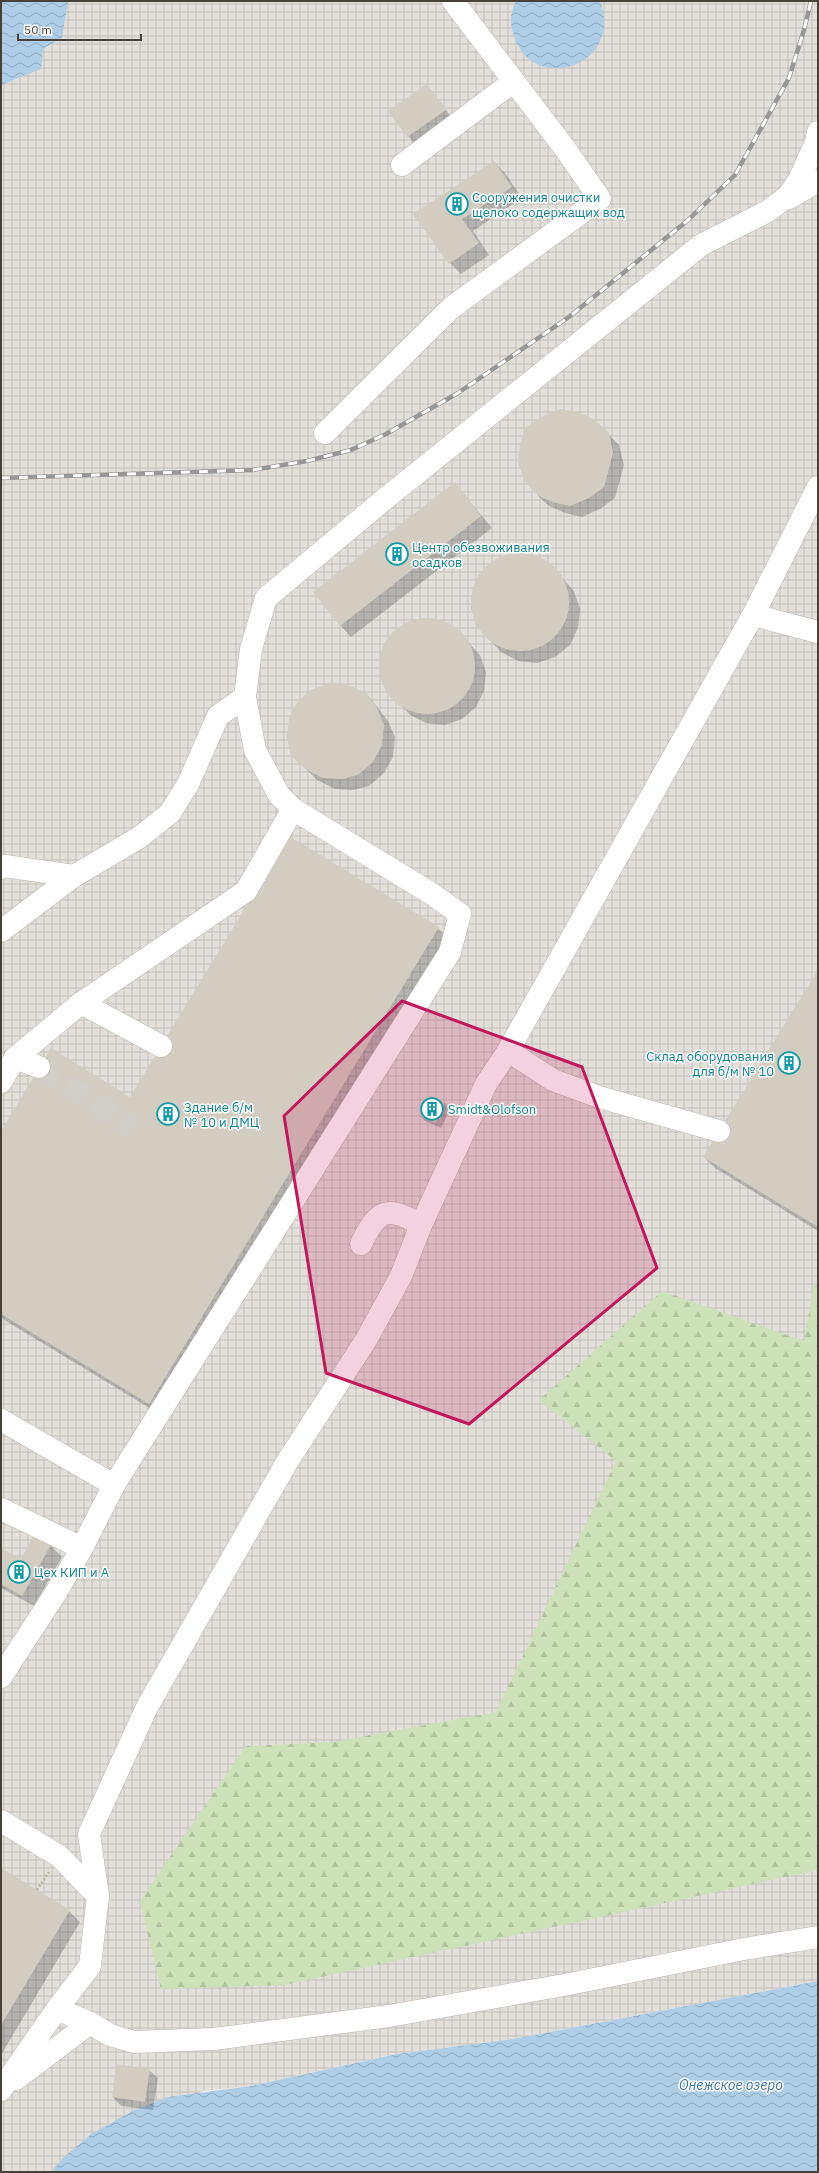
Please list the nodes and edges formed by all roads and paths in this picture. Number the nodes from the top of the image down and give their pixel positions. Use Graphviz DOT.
graph roads {
  1 [pos="453,1"];
  2 [pos="514,81"];
  3 [pos="818,132"];
  4 [pos="402,165"];
  5 [pos="818,181"];
  6 [pos="768,211"];
  7 [pos="325,434"];
  8 [pos="818,487"];
  9 [pos="753,615"];
  10 [pos="818,632"];
  11 [pos="245,697"];
  12 [pos="293,809"];
  13 [pos="1,868"];
  14 [pos="74,876"];
  15 [pos="1,930"];
  16 [pos="81,1003"];
  17 [pos="161,1046"];
  18 [pos="508,1051"];
  19 [pos="15,1058"];
  20 [pos="39,1067"];
  21 [pos="1,1082"];
  22 [pos="719,1131"];
  23 [pos="421,1225"];
  24 [pos="361,1244"];
  25 [pos="1,1420"];
  26 [pos="114,1485"];
  27 [pos="1,1509"];
  28 [pos="82,1548"];
  29 [pos="1,1677"];
  30 [pos="1,1821"];
  31 [pos="98,1896"];
  32 [pos="818,1937"];
  33 [pos="57,2009"];
  34 [pos="90,2023"];
  1 -- 2 [label="lane"];
  2 -- 4 [label="lane"];
  2 -- 7 [label="lane"];
  3 -- 6 [label="lane"];
  5 -- 6 [label="lane"];
  6 -- 11 [label="lane"];
  8 -- 9 [label="lane"];
  9 -- 10 [label="lane"];
  9 -- 18 [label="lane"];
  11 -- 12 [label="lane"];
  11 -- 14 [label="lane"];
  12 -- 16 [label="lane"];
  12 -- 26 [label="lane"];
  13 -- 14 [label="lane"];
  14 -- 15 [label="lane"];
  16 -- 17 [label="lane"];
  16 -- 19 [label="lane"];
  18 -- 22 [label="lane"];
  18 -- 23 [label="lane"];
  19 -- 20 [label="lane"];
  19 -- 21 [label="lane"];
  23 -- 24 [label="lane"];
  23 -- 31 [label="lane"];
  25 -- 26 [label="lane"];
  26 -- 28 [label="lane"];
  27 -- 28 [label="lane"];
  28 -- 29 [label="lane"];
  30 -- 31 [label="lane"];
  31 -- 33 [label="lane"];
  32 -- 34 [label="lane"];
  33 -- 34 [label="lane"];
  33 -- 34 [label="lane"];
}
